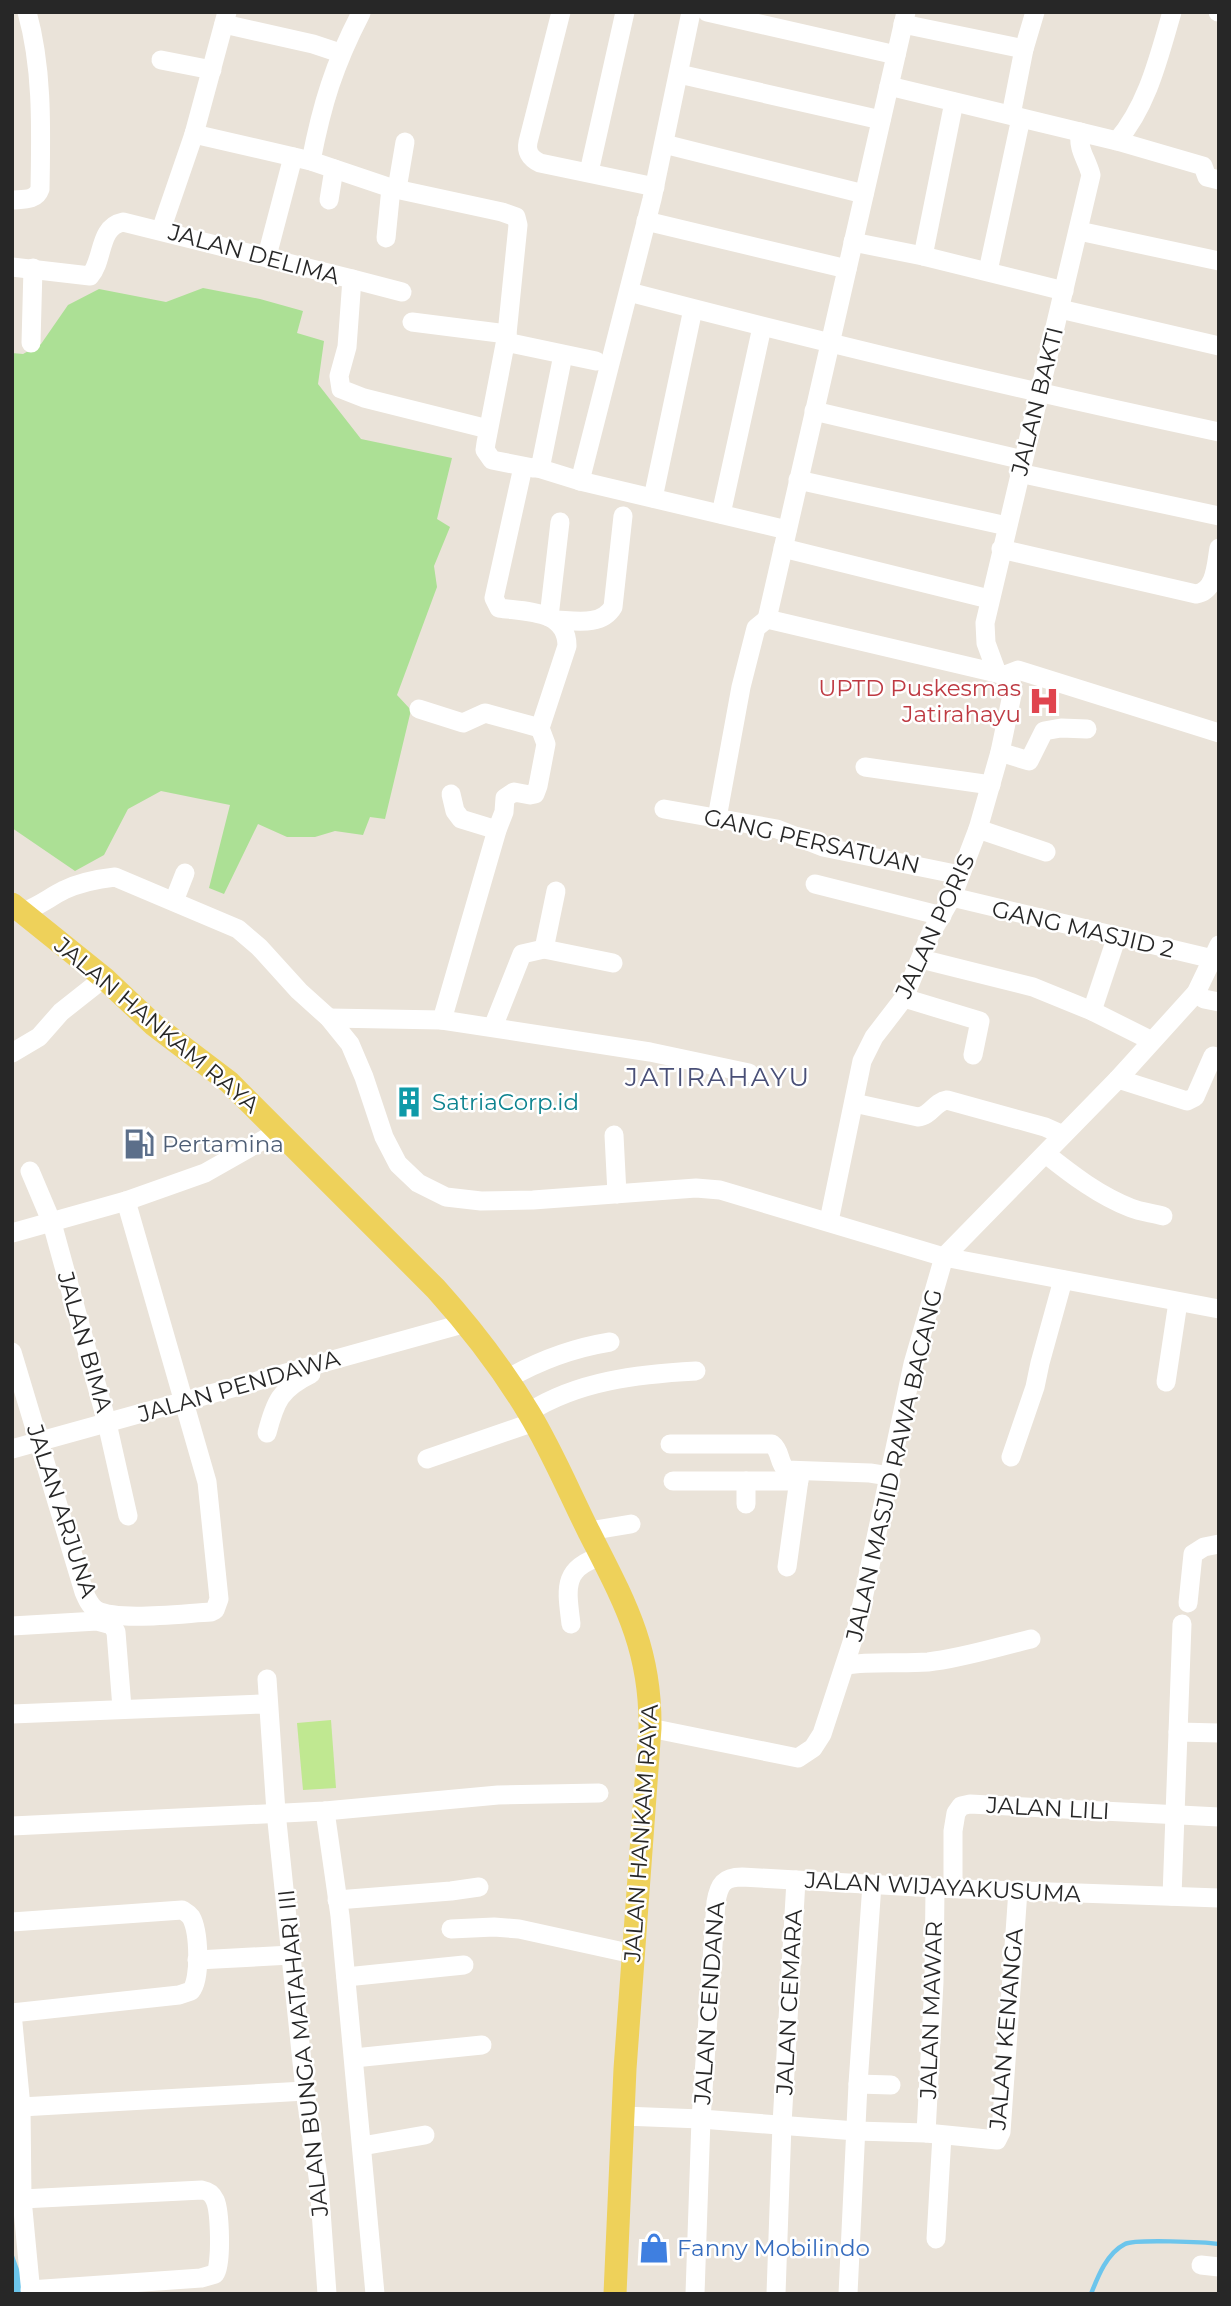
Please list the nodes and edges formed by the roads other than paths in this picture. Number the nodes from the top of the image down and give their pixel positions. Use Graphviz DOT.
graph roads {
  1 [pos="27,12"];
  2 [pos="561,12"];
  3 [pos="625,12"];
  4 [pos="691,12"];
  5 [pos="707,12"];
  6 [pos="1035,12"];
  7 [pos="1172,12"];
  8 [pos="360,13"];
  9 [pos="754,17"];
  10 [pos="225,18"];
  11 [pos="905,18"];
  12 [pos="1024,49"];
  13 [pos="340,53"];
  14 [pos="896,55"];
  15 [pos="161,60"];
  16 [pos="212,70"];
  17 [pos="679,74"];
  18 [pos="889,86"];
  19 [pos="954,102"];
  20 [pos="1016,116"];
  21 [pos="881,121"];
  22 [pos="1080,132"];
  23 [pos="194,134"];
  24 [pos="1117,141"];
  25 [pos="405,142"];
  26 [pos="664,144"];
  27 [pos="302,159"];
  28 [pos="334,169"];
  29 [pos="589,172"];
  30 [pos="1219,180"];
  31 [pos="655,187"];
  32 [pos="394,188"];
  33 [pos="864,194"];
  34 [pos="12,200"];
  35 [pos="329,200"];
  36 [pos="646,221"];
  37 [pos="160,230"];
  38 [pos="1079,231"];
  39 [pos="386,237"];
  40 [pos="853,242"];
  41 [pos="267,256"];
  42 [pos="923,256"];
  43 [pos="1219,261"];
  44 [pos="12,267"];
  45 [pos="33,268"];
  46 [pos="847,269"];
  47 [pos="988,271"];
  48 [pos="352,279"];
  49 [pos="402,292"];
  50 [pos="629,292"];
  51 [pos="1062,300"];
  52 [pos="693,309"];
  53 [pos="412,322"];
  54 [pos="762,327"];
  55 [pos="506,338"];
  56 [pos="31,343"];
  57 [pos="830,344"];
  58 [pos="1219,346"];
  59 [pos="563,355"];
  60 [pos="596,361"];
  61 [pos="1039,394"];
  62 [pos="814,411"];
  63 [pos="488,429"];
  64 [pos="1219,432"];
  65 [pos="1021,467"];
  66 [pos="531,468"];
  67 [pos="798,480"];
  68 [pos="580,481"];
  69 [pos="653,498"];
  70 [pos="721,514"];
  71 [pos="623,516"];
  72 [pos="1219,516"];
  73 [pos="559,522"];
  74 [pos="1007,526"];
  75 [pos="785,539"];
  76 [pos="1219,548"];
  77 [pos="1001,549"];
  78 [pos="989,599"];
  79 [pos="553,618"];
  80 [pos="767,619"];
  81 [pos="1001,673"];
  82 [pos="419,709"];
  83 [pos="540,728"];
  84 [pos="1087,729"];
  85 [pos="1219,733"];
  86 [pos="999,752"];
  87 [pos="865,767"];
  88 [pos="991,785"];
  89 [pos="451,794"];
  90 [pos="664,808"];
  91 [pos="717,818"];
  92 [pos="978,829"];
  93 [pos="497,830"];
  94 [pos="1046,852"];
  95 [pos="185,873"];
  96 [pos="960,875"];
  97 [pos="815,884"];
  98 [pos="555,891"];
  99 [pos="952,897"];
  100 [pos="174,901"];
  101 [pos="29,911"];
  102 [pos="942,916"];
  103 [pos="1116,936"];
  104 [pos="544,950"];
  105 [pos="1216,952"];
  106 [pos="921,959"];
  107 [pos="613,963"];
  108 [pos="104,978"];
  109 [pos="1196,993"];
  110 [pos="904,998"];
  111 [pos="1219,1002"];
  112 [pos="1092,1011"];
  113 [pos="329,1018"];
  114 [pos="442,1020"];
  115 [pos="493,1027"];
  116 [pos="1152,1041"];
  117 [pos="12,1053"];
  118 [pos="973,1055"];
  119 [pos="1213,1056"];
  120 [pos="748,1073"];
  121 [pos="1118,1079"];
  122 [pos="854,1103"];
  123 [pos="279,1131"];
  124 [pos="614,1135"];
  125 [pos="1063,1135"];
  126 [pos="1046,1154"];
  127 [pos="30,1171"];
  128 [pos="617,1194"];
  129 [pos="126,1201"];
  130 [pos="1163,1216"];
  131 [pos="829,1221"];
  132 [pos="52,1223"];
  133 [pos="12,1233"];
  134 [pos="944,1257"];
  135 [pos="1063,1280"];
  136 [pos="1178,1301"];
  137 [pos="1219,1309"];
  138 [pos="470,1328"];
  139 [pos="610,1342"];
  140 [pos="12,1352"];
  141 [pos="696,1371"];
  142 [pos="507,1379"];
  143 [pos="1166,1382"];
  144 [pos="183,1402"];
  145 [pos="531,1417"];
  146 [pos="107,1423"];
  147 [pos="267,1433"];
  148 [pos="40,1443"];
  149 [pos="670,1444"];
  150 [pos="12,1449"];
  151 [pos="1011,1457"];
  152 [pos="427,1459"];
  153 [pos="799,1476"];
  154 [pos="889,1476"];
  155 [pos="673,1481"];
  156 [pos="746,1481"];
  157 [pos="746,1504"];
  158 [pos="128,1516"];
  159 [pos="631,1524"];
  160 [pos="589,1531"];
  161 [pos="1219,1544"];
  162 [pos="602,1556"];
  163 [pos="787,1567"];
  164 [pos="1188,1603"];
  165 [pos="114,1620"];
  166 [pos="571,1624"];
  167 [pos="1182,1624"];
  168 [pos="12,1626"];
  169 [pos="1031,1639"];
  170 [pos="846,1665"];
  171 [pos="267,1679"];
  172 [pos="268,1707"];
  173 [pos="122,1709"];
  174 [pos="12,1714"];
  175 [pos="650,1728"];
  176 [pos="1178,1732"];
  177 [pos="1219,1733"];
  178 [pos="599,1793"];
  179 [pos="325,1811"];
  180 [pos="276,1812"];
  181 [pos="1175,1815"];
  182 [pos="1219,1817"];
  183 [pos="12,1826"];
  184 [pos="796,1880"];
  185 [pos="872,1884"];
  186 [pos="479,1886"];
  187 [pos="719,1886"];
  188 [pos="944,1888"];
  189 [pos="1018,1890"];
  190 [pos="1172,1896"];
  191 [pos="1219,1898"];
  192 [pos="337,1900"];
  193 [pos="12,1922"];
  194 [pos="451,1929"];
  195 [pos="633,1954"];
  196 [pos="291,1955"];
  197 [pos="197,1960"];
  198 [pos="464,1965"];
  199 [pos="346,1977"];
  200 [pos="12,2013"];
  201 [pos="482,2045"];
  202 [pos="354,2058"];
  203 [pos="858,2084"];
  204 [pos="891,2085"];
  205 [pos="305,2091"];
  206 [pos="21,2107"];
  207 [pos="623,2116"];
  208 [pos="701,2119"];
  209 [pos="782,2124"];
  210 [pos="856,2131"];
  211 [pos="934,2134"];
  212 [pos="425,2135"];
  213 [pos="362,2146"];
  214 [pos="22,2199"];
  215 [pos="936,2239"];
  216 [pos="31,2292"];
  217 [pos="327,2294"];
  218 [pos="375,2294"];
  219 [pos="615,2294"];
  220 [pos="695,2294"];
  221 [pos="776,2294"];
  222 [pos="848,2294"];
  1 -- 34 [label="street"];
  2 -- 29 [label="street"];
  3 -- 29 [label="street"];
  4 -- 17 [label="street"];
  5 -- 9 [label="street"];
  6 -- 12 [label="street"];
  7 -- 24 [label="street"];
  8 -- 13 [label="street"];
  9 -- 14 [label="street"];
  10 -- 13 [label="street"];
  10 -- 16 [label="street"];
  11 -- 12 [label="street"];
  11 -- 14 [label="street"];
  12 -- 20 [label="street"];
  13 -- 27 [label="street"];
  14 -- 18 [label="street"];
  15 -- 16 [label="street"];
  16 -- 23 [label="street"];
  17 -- 21 [label="street"];
  17 -- 26 [label="street"];
  18 -- 19 [label="street"];
  18 -- 21 [label="street"];
  19 -- 20 [label="street"];
  19 -- 42 [label="street"];
  20 -- 22 [label="street"];
  20 -- 47 [label="street"];
  21 -- 33 [label="street"];
  22 -- 24 [label="street"];
  22 -- 38 [label="street, JALAN BAKTI"];
  23 -- 27 [label="street"];
  23 -- 37 [label="street"];
  24 -- 30 [label="street"];
  25 -- 32 [label="street"];
  26 -- 31 [label="street"];
  26 -- 33 [label="street"];
  27 -- 28 [label="street"];
  27 -- 41 [label="street"];
  28 -- 32 [label="street"];
  28 -- 35 [label="street"];
  29 -- 31 [label="street"];
  31 -- 36 [label="street"];
  32 -- 39 [label="street"];
  32 -- 55 [label="street"];
  33 -- 40 [label="street"];
  36 -- 46 [label="street"];
  36 -- 50 [label="street"];
  37 -- 41 [label="street, JALAN DELIMA"];
  37 -- 45 [label="street, JALAN DELIMA"];
  38 -- 43 [label="street"];
  38 -- 51 [label="street, JALAN BAKTI"];
  40 -- 42 [label="street"];
  40 -- 46 [label="street"];
  41 -- 48 [label="street, JALAN DELIMA"];
  42 -- 47 [label="street"];
  44 -- 45 [label="street, JALAN DELIMA"];
  45 -- 56 [label="street"];
  46 -- 57 [label="street"];
  47 -- 51 [label="street"];
  48 -- 49 [label="street"];
  48 -- 63 [label="street, JALAN DELIMA"];
  50 -- 52 [label="street"];
  50 -- 68 [label="street"];
  51 -- 58 [label="street"];
  51 -- 61 [label="street, JALAN BAKTI"];
  52 -- 54 [label="street"];
  52 -- 69 [label="street"];
  53 -- 55 [label="street"];
  54 -- 57 [label="street"];
  54 -- 70 [label="street"];
  55 -- 59 [label="street"];
  55 -- 63 [label="street"];
  57 -- 61 [label="street"];
  57 -- 62 [label="street"];
  59 -- 60 [label="street"];
  59 -- 66 [label="street"];
  61 -- 64 [label="street"];
  61 -- 65 [label="street, JALAN BAKTI"];
  62 -- 65 [label="street"];
  62 -- 67 [label="street"];
  63 -- 66 [label="street"];
  65 -- 72 [label="street"];
  65 -- 74 [label="street, JALAN BAKTI"];
  66 -- 68 [label="street"];
  66 -- 79 [label="street"];
  67 -- 74 [label="street"];
  67 -- 75 [label="street"];
  68 -- 69 [label="street"];
  69 -- 70 [label="street"];
  70 -- 75 [label="street"];
  71 -- 79 [label="street"];
  73 -- 79 [label="street"];
  74 -- 77 [label="street, JALAN BAKTI"];
  75 -- 78 [label="street"];
  75 -- 80 [label="street"];
  76 -- 77 [label="street"];
  77 -- 78 [label="street, JALAN BAKTI"];
  78 -- 81 [label="street, JALAN BAKTI"];
  79 -- 83 [label="street"];
  80 -- 81 [label="street"];
  80 -- 91 [label="street"];
  81 -- 85 [label="street"];
  81 -- 86 [label="street, JALAN PORIS"];
  82 -- 83 [label="street"];
  83 -- 93 [label="street"];
  84 -- 86 [label="street"];
  86 -- 88 [label="street, JALAN PORIS"];
  87 -- 88 [label="street"];
  88 -- 92 [label="street, JALAN PORIS"];
  89 -- 93 [label="street"];
  90 -- 91 [label="street, GANG PERSATUAN"];
  91 -- 96 [label="street, GANG PERSATUAN"];
  92 -- 94 [label="street"];
  92 -- 96 [label="street, JALAN PORIS"];
  93 -- 114 [label="street"];
  95 -- 100 [label="street"];
  96 -- 99 [label="street, JALAN PORIS"];
  97 -- 102 [label="street"];
  98 -- 104 [label="street"];
  99 -- 102 [label="street, JALAN PORIS"];
  99 -- 103 [label="street, GANG MASJID 2"];
  100 -- 101 [label="street"];
  100 -- 113 [label="street"];
  101 -- 108 [label="main road, JALAN HANKAM RAYA"];
  102 -- 106 [label="street, JALAN PORIS"];
  103 -- 105 [label="street, GANG MASJID 2"];
  103 -- 112 [label="street"];
  104 -- 107 [label="street"];
  104 -- 115 [label="street"];
  105 -- 109 [label="street, JALAN MASJID RAWA BACANG"];
  106 -- 110 [label="street, JALAN PORIS"];
  106 -- 112 [label="street"];
  108 -- 117 [label="street"];
  108 -- 123 [label="main road, JALAN HANKAM RAYA"];
  109 -- 111 [label="street"];
  109 -- 116 [label="street, JALAN MASJID RAWA BACANG"];
  110 -- 118 [label="street"];
  110 -- 122 [label="street, JALAN PORIS"];
  112 -- 116 [label="street"];
  113 -- 114 [label="street"];
  113 -- 128 [label="street"];
  114 -- 115 [label="street"];
  115 -- 120 [label="street"];
  116 -- 121 [label="street, JALAN MASJID RAWA BACANG"];
  119 -- 121 [label="street"];
  121 -- 125 [label="street, JALAN MASJID RAWA BACANG"];
  122 -- 125 [label="street"];
  122 -- 131 [label="street, JALAN PORIS"];
  123 -- 129 [label="street"];
  123 -- 138 [label="main road, JALAN HANKAM RAYA"];
  124 -- 128 [label="street"];
  125 -- 126 [label="street, JALAN MASJID RAWA BACANG"];
  126 -- 130 [label="street"];
  126 -- 134 [label="street, JALAN MASJID RAWA BACANG"];
  127 -- 132 [label="street, JALAN BIMA"];
  128 -- 131 [label="street"];
  129 -- 132 [label="street"];
  129 -- 144 [label="street"];
  131 -- 134 [label="street"];
  132 -- 133 [label="street"];
  132 -- 146 [label="street, JALAN BIMA"];
  134 -- 135 [label="street"];
  134 -- 154 [label="street, JALAN MASJID RAWA BACANG"];
  135 -- 136 [label="street"];
  135 -- 151 [label="street"];
  136 -- 137 [label="street"];
  136 -- 143 [label="street"];
  138 -- 142 [label="main road, JALAN HANKAM RAYA"];
  138 -- 144 [label="street, JALAN PENDAWA"];
  138 -- 147 [label="street"];
  139 -- 142 [label="street"];
  140 -- 148 [label="street, JALAN ARJUNA"];
  141 -- 145 [label="street"];
  142 -- 145 [label="main road, JALAN HANKAM RAYA"];
  144 -- 146 [label="street, JALAN PENDAWA"];
  144 -- 165 [label="street"];
  145 -- 152 [label="street"];
  145 -- 160 [label="main road, JALAN HANKAM RAYA"];
  146 -- 148 [label="street, JALAN PENDAWA"];
  146 -- 158 [label="street, JALAN BIMA"];
  148 -- 150 [label="street, JALAN PENDAWA"];
  148 -- 165 [label="street, JALAN ARJUNA"];
  149 -- 153 [label="street"];
  153 -- 154 [label="street"];
  153 -- 156 [label="street"];
  153 -- 163 [label="street"];
  154 -- 170 [label="street, JALAN MASJID RAWA BACANG"];
  155 -- 156 [label="street"];
  156 -- 157 [label="street"];
  159 -- 160 [label="street"];
  160 -- 162 [label="main road, JALAN HANKAM RAYA"];
  161 -- 164 [label="street"];
  162 -- 166 [label="street"];
  162 -- 175 [label="main road, JALAN HANKAM RAYA"];
  165 -- 168 [label="street"];
  165 -- 173 [label="street"];
  167 -- 176 [label="street"];
  169 -- 170 [label="street"];
  170 -- 175 [label="street, JALAN MASJID RAWA BACANG"];
  171 -- 172 [label="street, JALAN BUNGA MATAHARI III"];
  172 -- 173 [label="street"];
  172 -- 180 [label="street, JALAN BUNGA MATAHARI III"];
  173 -- 174 [label="street"];
  175 -- 195 [label="main road, JALAN HANKAM RAYA"];
  176 -- 177 [label="street"];
  176 -- 181 [label="street"];
  178 -- 179 [label="street"];
  179 -- 180 [label="street"];
  179 -- 192 [label="street"];
  180 -- 183 [label="street"];
  180 -- 196 [label="street, JALAN BUNGA MATAHARI III"];
  181 -- 182 [label="street, JALAN LILI"];
  181 -- 188 [label="street, JALAN LILI"];
  181 -- 190 [label="street"];
  184 -- 185 [label="street, JALAN WIJAYAKUSUMA"];
  184 -- 187 [label="street, JALAN WIJAYAKUSUMA"];
  184 -- 209 [label="street, JALAN CEMARA"];
  185 -- 188 [label="street, JALAN WIJAYAKUSUMA"];
  185 -- 203 [label="street"];
  186 -- 192 [label="street"];
  187 -- 208 [label="street, JALAN CENDANA"];
  188 -- 189 [label="street, JALAN WIJAYAKUSUMA"];
  188 -- 211 [label="street, JALAN MAWAR"];
  189 -- 190 [label="street, JALAN WIJAYAKUSUMA"];
  189 -- 211 [label="street, JALAN KENANGA"];
  190 -- 191 [label="street, JALAN WIJAYAKUSUMA"];
  192 -- 199 [label="street"];
  193 -- 197 [label="street"];
  194 -- 195 [label="street"];
  195 -- 207 [label="main road, JALAN HANKAM RAYA"];
  196 -- 197 [label="street"];
  196 -- 205 [label="street, JALAN BUNGA MATAHARI III"];
  197 -- 200 [label="street"];
  198 -- 199 [label="street"];
  199 -- 202 [label="street"];
  200 -- 206 [label="street"];
  201 -- 202 [label="street"];
  202 -- 213 [label="street"];
  203 -- 204 [label="street"];
  203 -- 210 [label="street"];
  205 -- 206 [label="street"];
  205 -- 217 [label="street, JALAN BUNGA MATAHARI III"];
  206 -- 214 [label="street"];
  207 -- 208 [label="street"];
  207 -- 219 [label="main road, JALAN HANKAM RAYA"];
  208 -- 209 [label="street"];
  208 -- 220 [label="street, JALAN CENDANA"];
  209 -- 210 [label="street"];
  209 -- 221 [label="street, JALAN CEMARA"];
  210 -- 211 [label="street"];
  210 -- 222 [label="street"];
  211 -- 215 [label="street, JALAN MAWAR"];
  212 -- 213 [label="street"];
  213 -- 218 [label="street"];
  214 -- 216 [label="street"];
  214 -- 216 [label="street"];
}
